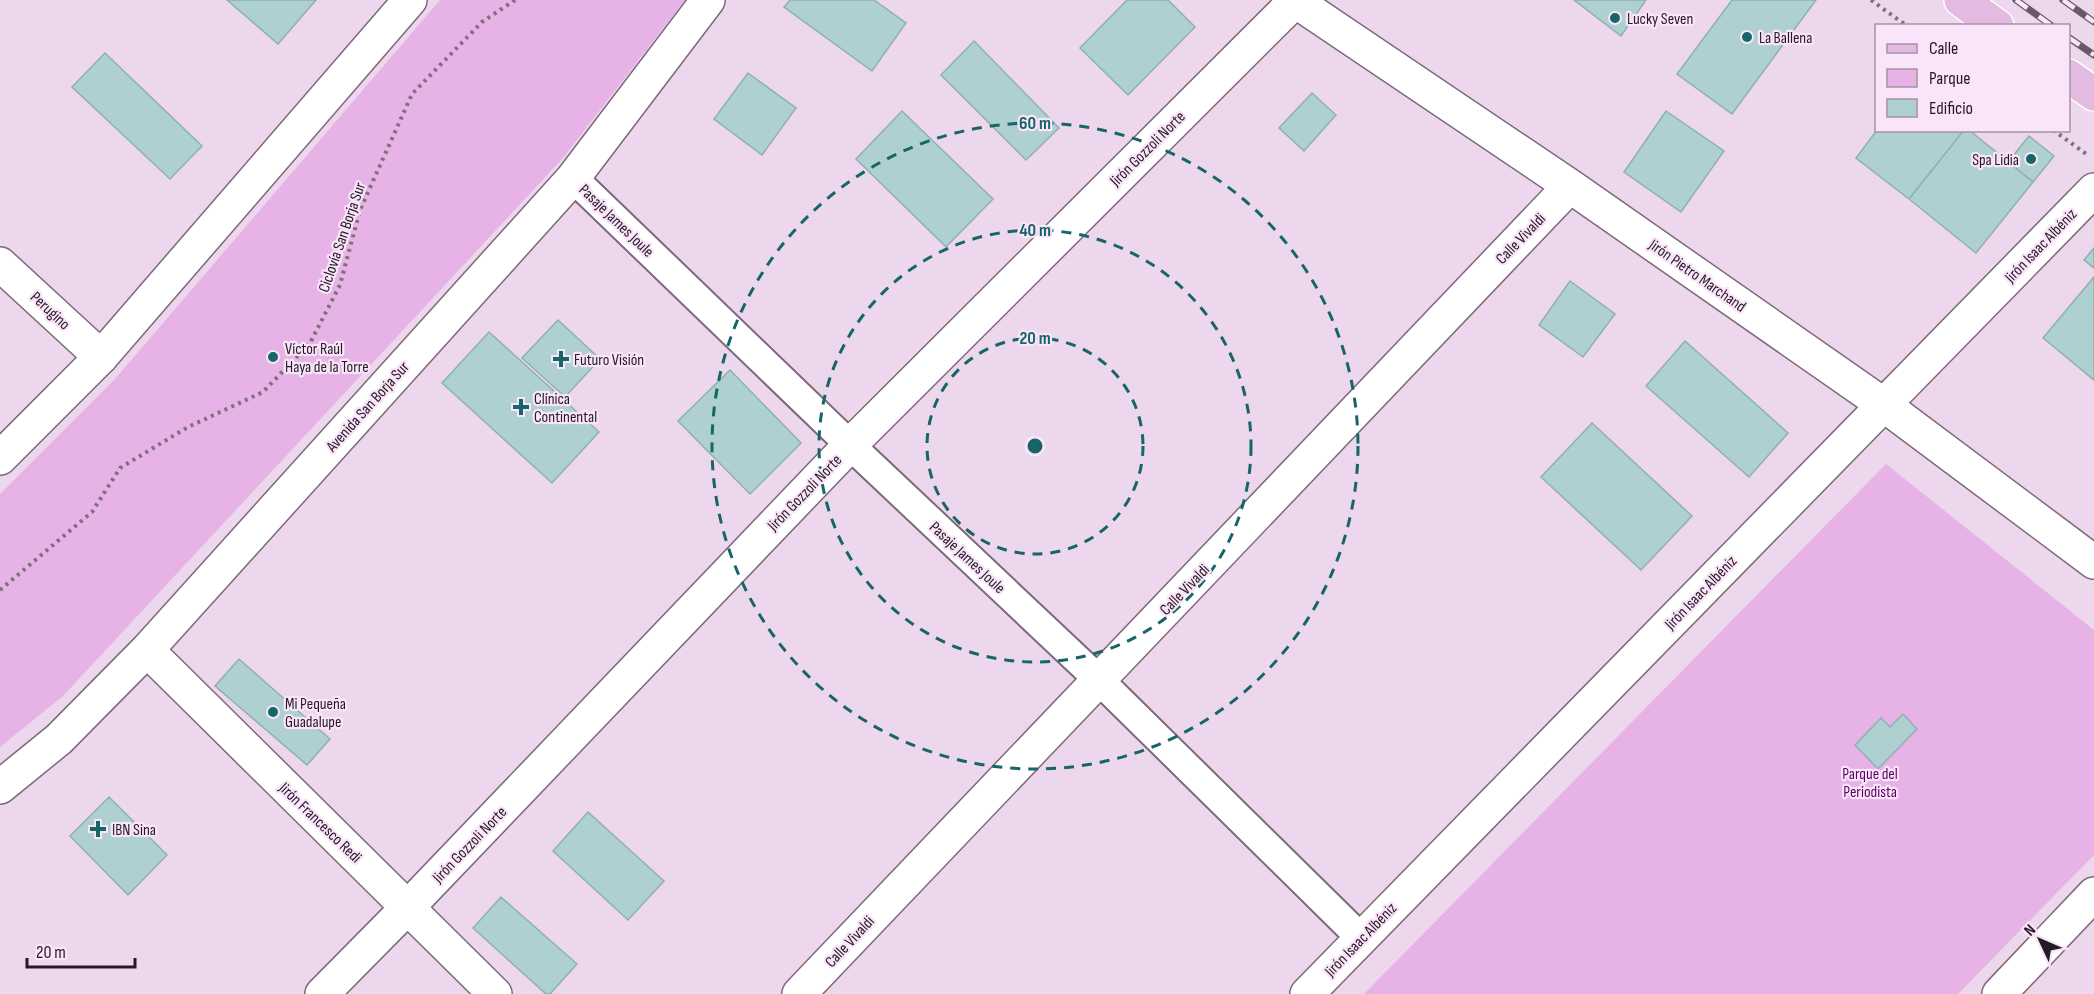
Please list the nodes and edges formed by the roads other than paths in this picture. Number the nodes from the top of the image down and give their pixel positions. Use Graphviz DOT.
graph roads {
  1 [pos="410,0"];
  2 [pos="708,0"];
  3 [pos="1295,0"];
  4 [pos="1961,0"];
  5 [pos="1994,24"];
  6 [pos="2070,77"];
  7 [pos="2094,93"];
  8 [pos="573,178"];
  9 [pos="1570,186"];
  10 [pos="2094,190"];
  11 [pos="0,264"];
  12 [pos="101,357"];
  13 [pos="1884,405"];
  14 [pos="850,445"];
  15 [pos="0,458"];
  16 [pos="2094,562"];
  17 [pos="147,650"];
  18 [pos="1098,679"];
  19 [pos="0,787"];
  20 [pos="2094,894"];
  21 [pos="408,907"];
  22 [pos="1361,938"];
  23 [pos="322,994"];
  24 [pos="495,994"];
  25 [pos="799,994"];
  26 [pos="1307,994"];
  27 [pos="1999,994"];
  1 -- 12 [label="street"];
  2 -- 8 [label="street, Avenida San Borja Sur"];
  3 -- 9 [label="street, Jirón Pietro Marchand"];
  3 -- 14 [label="street, Jirón Gozzoli Norte"];
  4 -- 5 [label="main road"];
  6 -- 7 [label="main road"];
  8 -- 14 [label="street, Pasaje James Joule"];
  8 -- 17 [label="street, Avenida San Borja Sur"];
  9 -- 13 [label="street, Jirón Pietro Marchand"];
  9 -- 18 [label="street, Calle Vivaldi"];
  10 -- 13 [label="street, Jirón Isaac Albéniz"];
  11 -- 12 [label="street, Perugino"];
  12 -- 15 [label="street"];
  13 -- 16 [label="street, Jirón Pietro Marchand"];
  13 -- 22 [label="street, Jirón Isaac Albéniz"];
  14 -- 18 [label="street, Pasaje James Joule"];
  14 -- 21 [label="street, Jirón Gozzoli Norte"];
  17 -- 19 [label="street, Avenida San Borja Sur"];
  17 -- 21 [label="street, Jirón Francesco Redi"];
  18 -- 22 [label="street, Pasaje James Joule"];
  18 -- 25 [label="street, Calle Vivaldi"];
  20 -- 27 [label="street"];
  21 -- 23 [label="street, Jirón Gozzoli Norte"];
  21 -- 24 [label="street, Jirón Francesco Redi"];
  22 -- 26 [label="street, Jirón Isaac Albéniz"];
}
